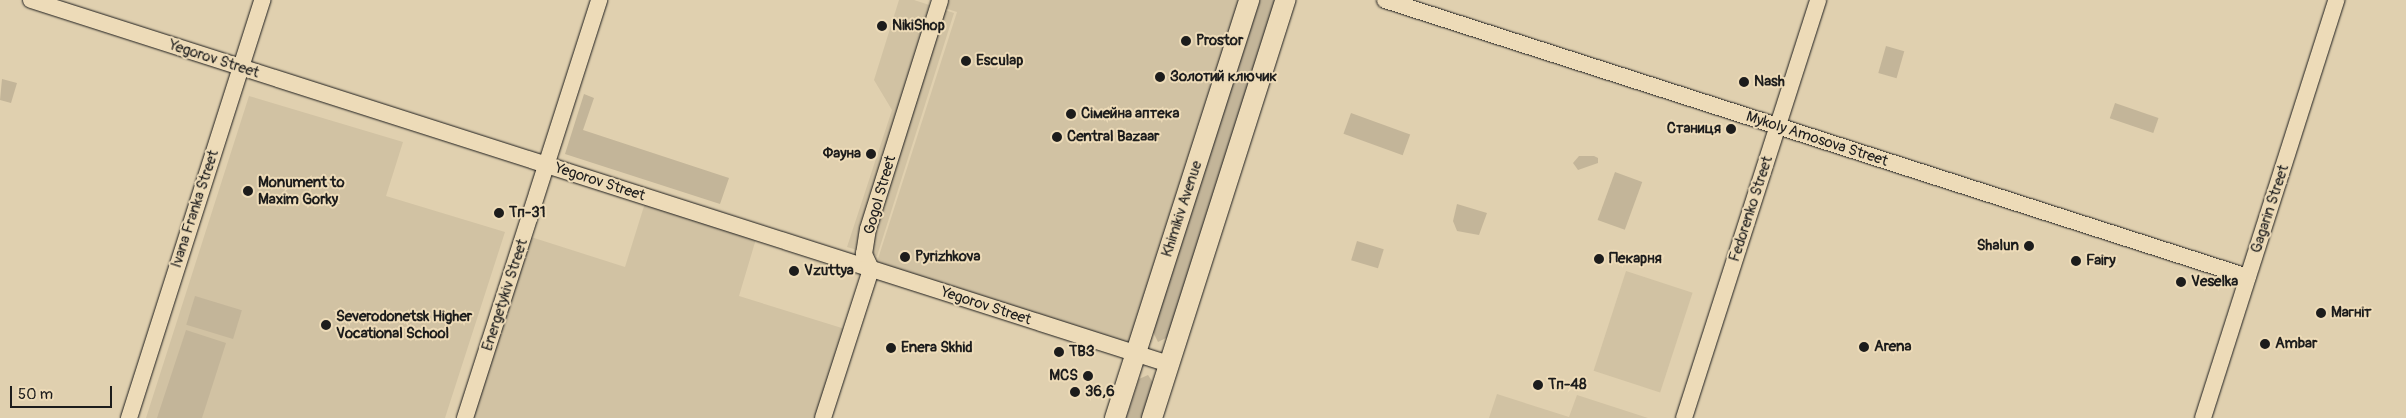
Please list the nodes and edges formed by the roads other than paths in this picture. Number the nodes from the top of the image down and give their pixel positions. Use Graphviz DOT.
graph roads {
  1 [pos="31,0"];
  2 [pos="262,0"];
  3 [pos="600,0"];
  4 [pos="940,0"];
  5 [pos="1249,0"];
  6 [pos="1285,0"];
  7 [pos="1385,0"];
  8 [pos="1818,0"];
  9 [pos="2336,0"];
  10 [pos="240,67"];
  11 [pos="1778,126"];
  12 [pos="546,165"];
  13 [pos="870,269"];
  14 [pos="2248,277"];
  15 [pos="1135,354"];
  16 [pos="1168,364"];
  17 [pos="129,418"];
  18 [pos="466,418"];
  19 [pos="822,418"];
  20 [pos="1115,418"];
  21 [pos="1152,418"];
  22 [pos="1684,418"];
  23 [pos="2203,418"];
  1 -- 10 [label="street, Yegorov Street"];
  2 -- 10 [label="street, Ivana Franka Street"];
  3 -- 12 [label="street, Energetykiv Street"];
  4 -- 13 [label="street, Gogol Street"];
  5 -- 15 [label="main road, Khimikiv Avenue"];
  6 -- 16 [label="main road"];
  7 -- 11 [label="street, Mykoly Amosova Street"];
  8 -- 11 [label="street, Fedorenko Street"];
  9 -- 14 [label="street, Gagarin Street"];
  10 -- 12 [label="street, Yegorov Street"];
  10 -- 17 [label="street, Ivana Franka Street"];
  11 -- 14 [label="street, Mykoly Amosova Street"];
  11 -- 22 [label="street, Fedorenko Street"];
  12 -- 13 [label="street, Yegorov Street"];
  12 -- 18 [label="street, Energetykiv Street"];
  13 -- 15 [label="street, Yegorov Street"];
  13 -- 19 [label="street, Gogol Street"];
  14 -- 23 [label="street, Gagarin Street"];
  15 -- 16 [label="street, Yegorov Street"];
  15 -- 20 [label="main road, Khimikiv Avenue"];
  16 -- 21 [label="main road"];
}
